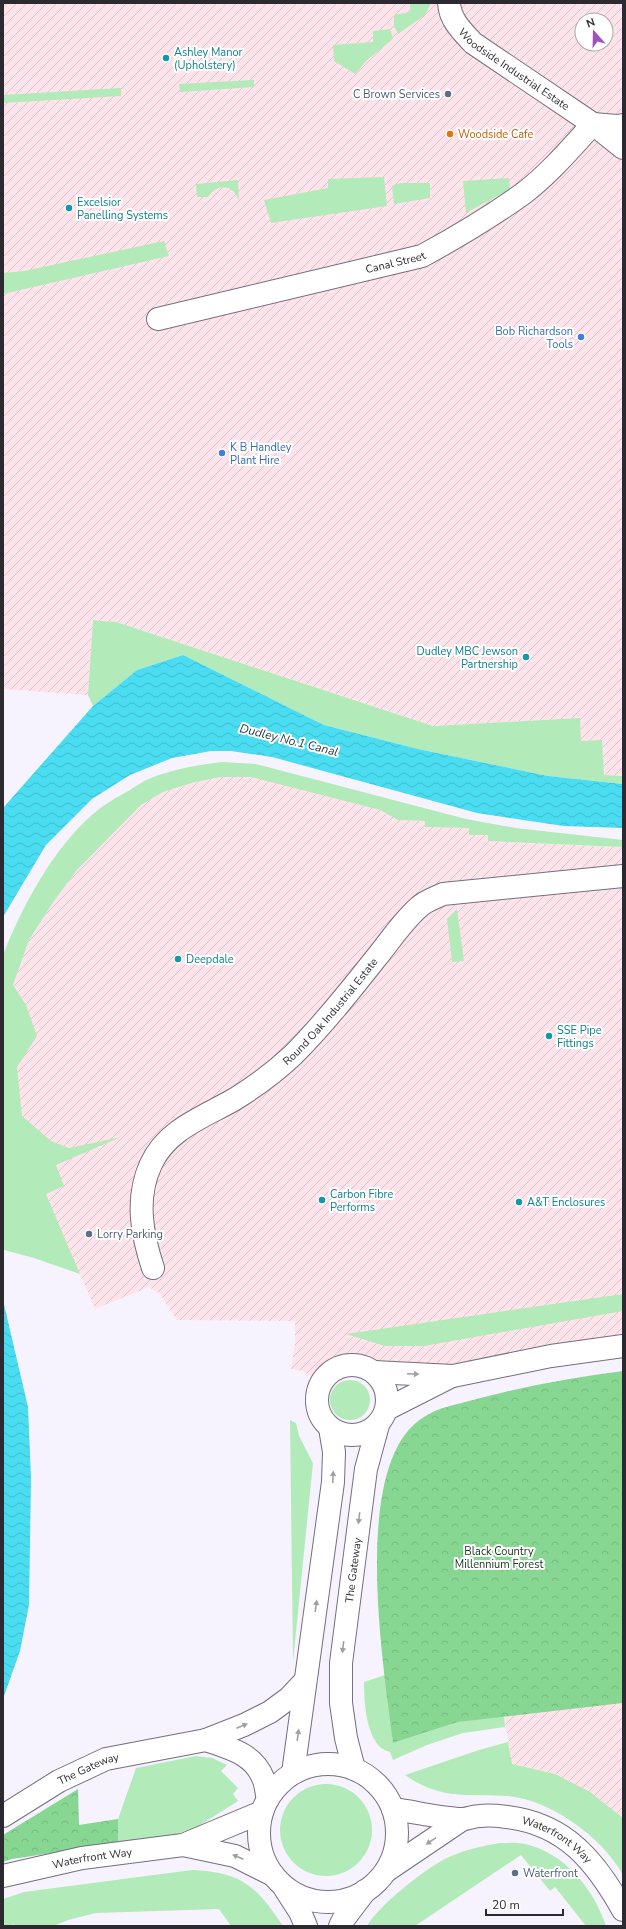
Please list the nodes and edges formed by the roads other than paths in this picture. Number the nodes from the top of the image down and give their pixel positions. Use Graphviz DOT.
graph roads {
  1 [pos="449,3"];
  2 [pos="593,124"];
  3 [pos="623,124"];
  4 [pos="623,148"];
  5 [pos="158,319"];
  6 [pos="623,876"];
  7 [pos="153,1268"];
  8 [pos="623,1346"];
  9 [pos="374,1372"];
  10 [pos="453,1376"];
  11 [pos="382,1417"];
  12 [pos="330,1428"];
  13 [pos="305,1681"];
  14 [pos="206,1740"];
  15 [pos="354,1769"];
  16 [pos="293,1773"];
  17 [pos="265,1805"];
  18 [pos="393,1809"];
  19 [pos="3,1816"];
  20 [pos="463,1819"];
  21 [pos="182,1845"];
  22 [pos="386,1870"];
  23 [pos="3,1876"];
  24 [pos="277,1880"];
  25 [pos="367,1889"];
  26 [pos="623,1910"];
  27 [pos="306,1926"];
  28 [pos="340,1926"];
  1 -- 2 [label="street, Woodside Industrial Estate"];
  2 -- 3 [label="street"];
  2 -- 4 [label="street"];
  2 -- 5 [label="street, Canal Street"];
  6 -- 7 [label="street, Round Oak Industrial Estate"];
  8 -- 10 [label="street"];
  9 -- 10 [label="street, one-way"];
  9 -- 11 [label="street, The Gateway"];
  9 -- 12 [label="street"];
  10 -- 11 [label="street"];
  11 -- 12 [label="street"];
  11 -- 15 [label="street, The Gateway, one-way"];
  13 -- 12 [label="street, one-way"];
  14 -- 13 [label="street, The Gateway, one-way"];
  16 -- 13 [label="street, one-way"];
  14 -- 17 [label="street, The Gateway"];
  14 -- 19 [label="street, The Gateway"];
  15 -- 16 [label="street, Waterfront Way"];
  15 -- 18 [label="street, Waterfront Way"];
  16 -- 17 [label="street, Waterfront Way"];
  17 -- 21 [label="street, Waterfront Way"];
  17 -- 24 [label="street"];
  18 -- 20 [label="street, Waterfront Way"];
  18 -- 22 [label="street, Waterfront Way"];
  20 -- 22 [label="street, Waterfront Way, one-way"];
  20 -- 26 [label="street, Waterfront Way"];
  21 -- 23 [label="street, Waterfront Way"];
  24 -- 21 [label="street, Waterfront Way, one-way"];
  22 -- 25 [label="street, Waterfront Way"];
  24 -- 25 [label="street, Waterfront Way"];
  24 -- 27 [label="street"];
  25 -- 28 [label="street"];
}
